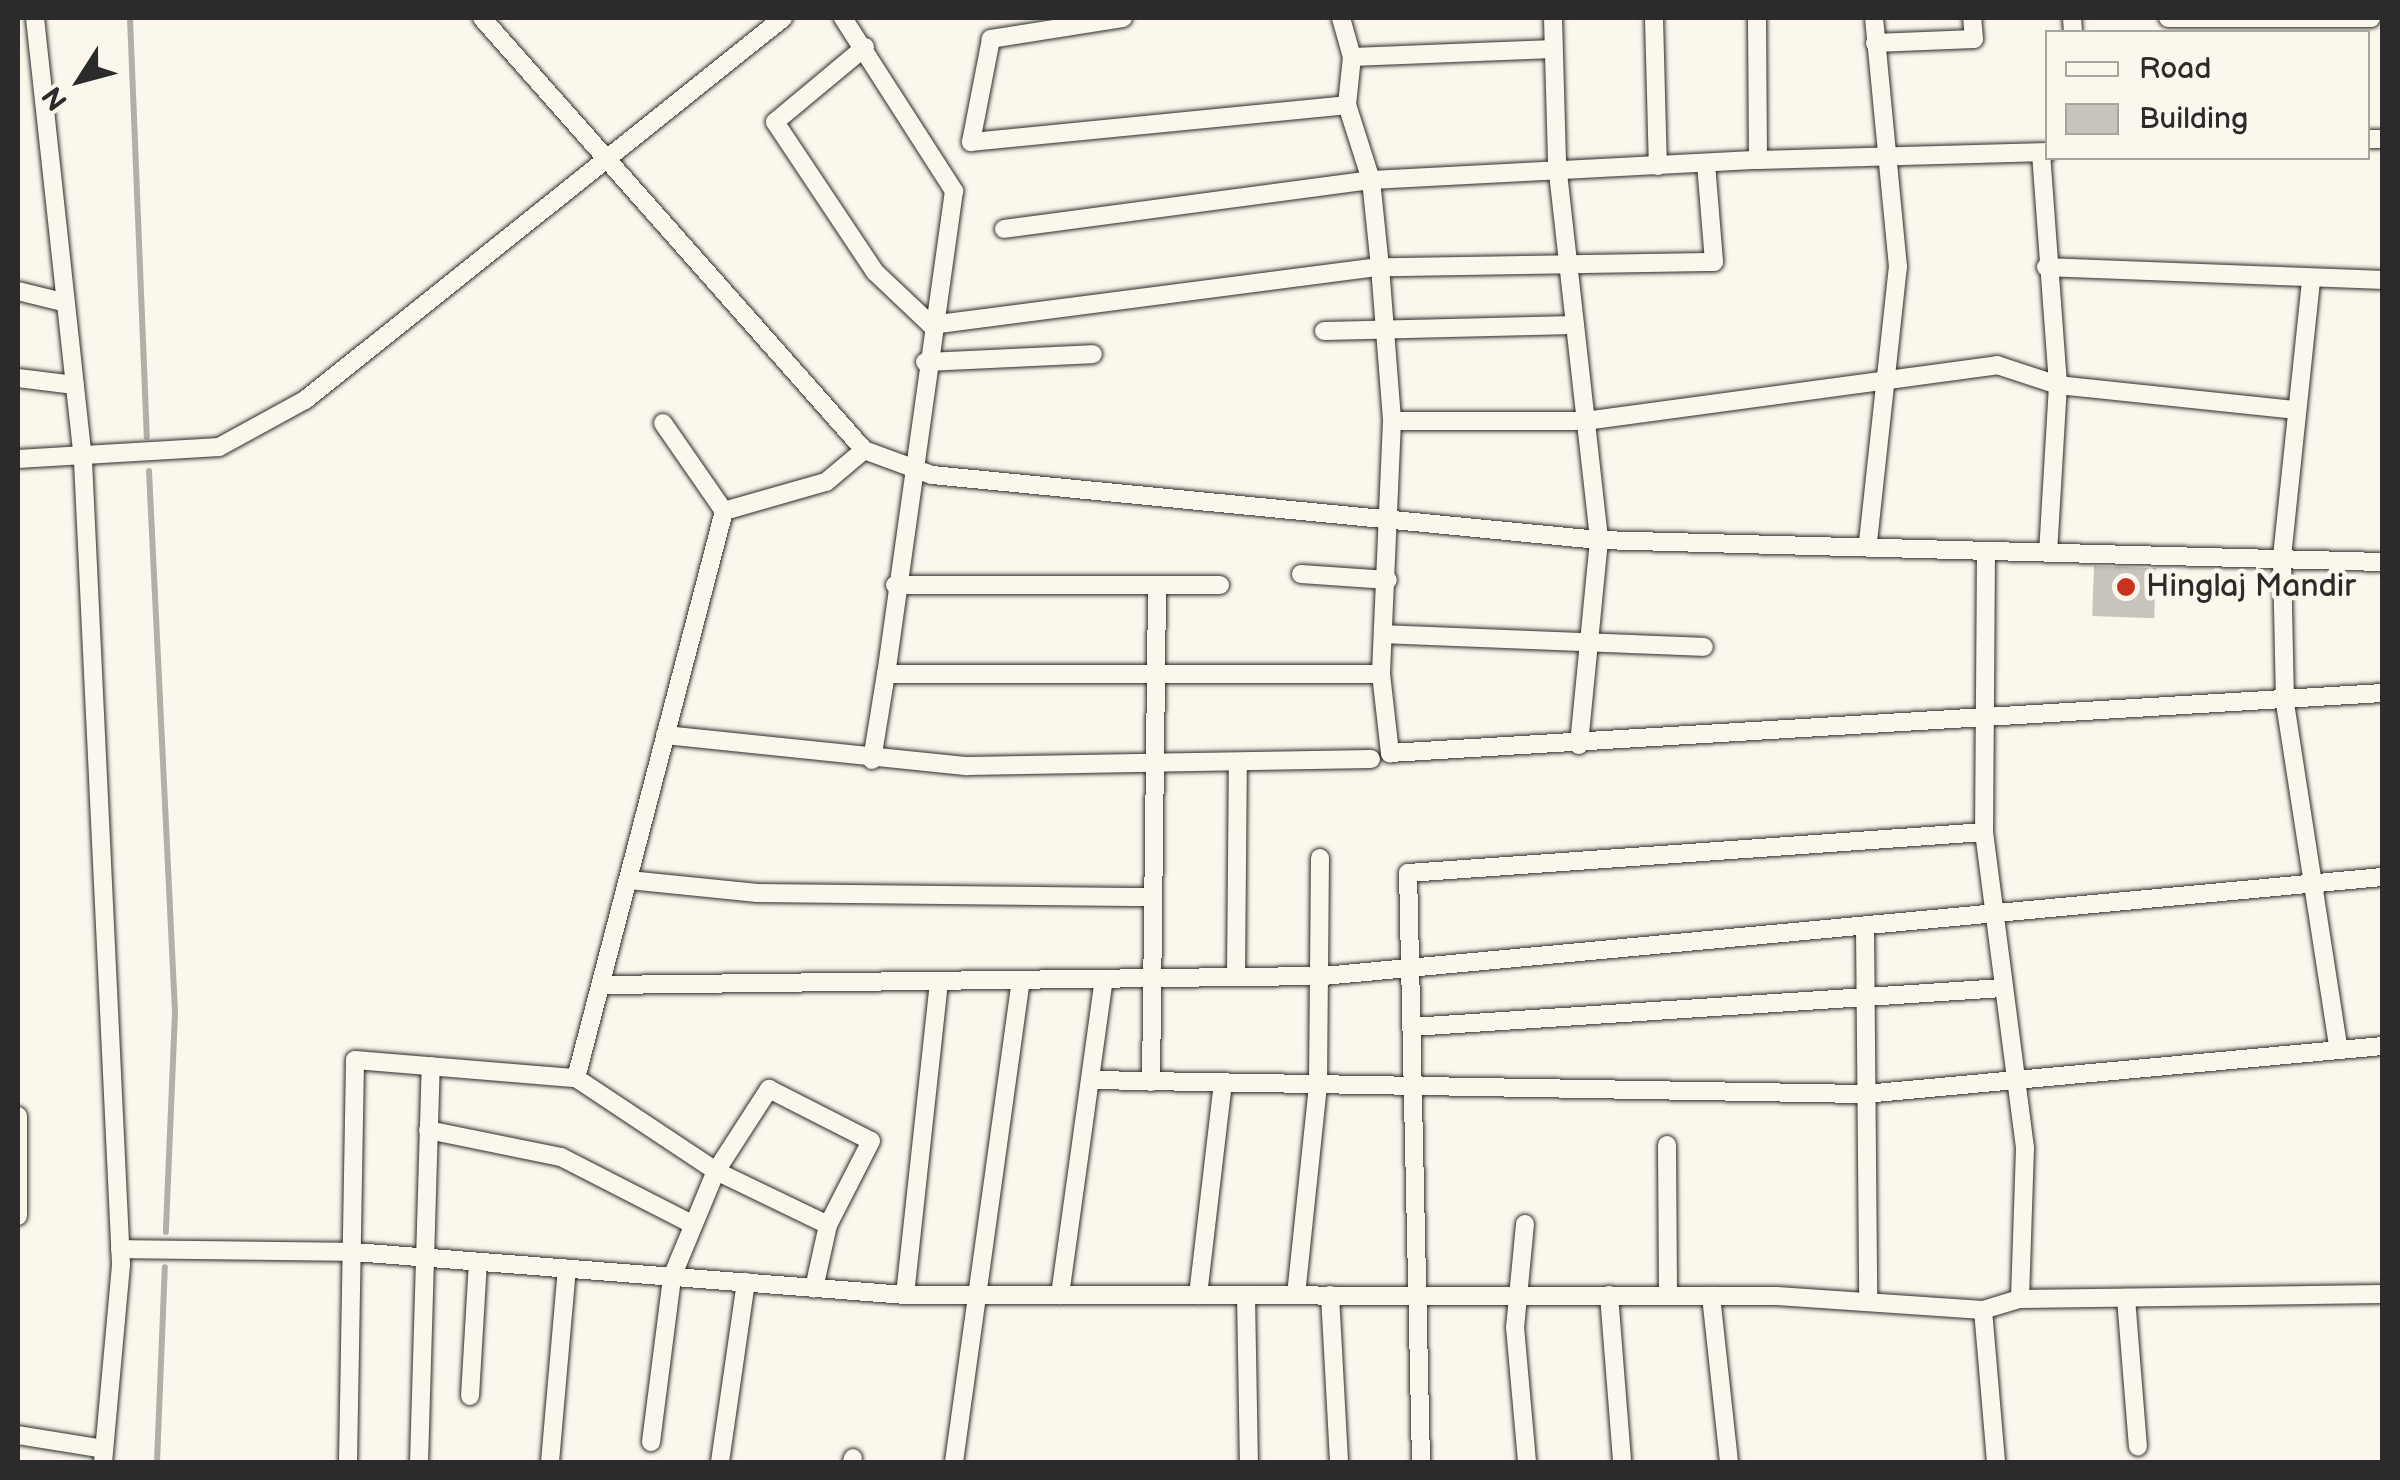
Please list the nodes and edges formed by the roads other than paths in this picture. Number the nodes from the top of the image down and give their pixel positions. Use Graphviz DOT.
graph roads {
  1 [pos="35,18"];
  2 [pos="482,18"];
  3 [pos="783,18"];
  4 [pos="843,18"];
  5 [pos="1123,18"];
  6 [pos="1341,18"];
  7 [pos="1553,18"];
  8 [pos="1654,18"];
  9 [pos="1757,18"];
  10 [pos="1874,18"];
  11 [pos="1972,18"];
  12 [pos="2168,18"];
  13 [pos="2371,18"];
  14 [pos="1875,43"];
  15 [pos="865,46"];
  16 [pos="1546,49"];
  17 [pos="1352,57"];
  18 [pos="1347,106"];
  19 [pos="2044,152"];
  20 [pos="610,158"];
  21 [pos="1892,158"];
  22 [pos="1758,160"];
  23 [pos="1556,164"];
  24 [pos="1706,164"];
  25 [pos="1658,166"];
  26 [pos="1370,180"];
  27 [pos="1004,229"];
  28 [pos="1380,267"];
  29 [pos="2046,267"];
  30 [pos="1568,270"];
  31 [pos="2382,280"];
  32 [pos="2311,281"];
  33 [pos="18,291"];
  34 [pos="66,303"];
  35 [pos="931,325"];
  36 [pos="1575,325"];
  37 [pos="1383,326"];
  38 [pos="1324,331"];
  39 [pos="1092,354"];
  40 [pos="925,362"];
  41 [pos="1885,376"];
  42 [pos="18,378"];
  43 [pos="75,385"];
  44 [pos="2058,385"];
  45 [pos="2297,410"];
  46 [pos="1392,420"];
  47 [pos="1585,421"];
  48 [pos="663,423"];
  49 [pos="864,450"];
  50 [pos="18,458"];
  51 [pos="83,460"];
  52 [pos="910,467"];
  53 [pos="724,511"];
  54 [pos="1392,519"];
  55 [pos="1599,540"];
  56 [pos="1868,542"];
  57 [pos="1986,551"];
  58 [pos="2048,552"];
  59 [pos="2282,559"];
  60 [pos="2382,562"];
  61 [pos="1301,574"];
  62 [pos="1388,580"];
  63 [pos="895,584"];
  64 [pos="1156,584"];
  65 [pos="1220,585"];
  66 [pos="1383,634"];
  67 [pos="1588,643"];
  68 [pos="1704,647"];
  69 [pos="886,674"];
  70 [pos="1381,674"];
  71 [pos="1158,676"];
  72 [pos="2382,693"];
  73 [pos="2284,702"];
  74 [pos="1982,720"];
  75 [pos="665,735"];
  76 [pos="1579,745"];
  77 [pos="1371,759"];
  78 [pos="872,760"];
  79 [pos="1238,764"];
  80 [pos="1154,767"];
  81 [pos="1984,832"];
  82 [pos="1320,858"];
  83 [pos="2382,877"];
  84 [pos="629,880"];
  85 [pos="2318,881"];
  86 [pos="1148,897"];
  87 [pos="1993,916"];
  88 [pos="1865,927"];
  89 [pos="1414,968"];
  90 [pos="1323,976"];
  91 [pos="1236,977"];
  92 [pos="1152,978"];
  93 [pos="1104,980"];
  94 [pos="1021,981"];
  95 [pos="939,982"];
  96 [pos="602,985"];
  97 [pos="2004,988"];
  98 [pos="1865,996"];
  99 [pos="1412,1026"];
  100 [pos="2338,1046"];
  101 [pos="2382,1046"];
  102 [pos="431,1066"];
  103 [pos="576,1078"];
  104 [pos="2017,1078"];
  105 [pos="1091,1080"];
  106 [pos="1151,1082"];
  107 [pos="1223,1083"];
  108 [pos="1318,1086"];
  109 [pos="1413,1087"];
  110 [pos="1865,1094"];
  111 [pos="18,1116"];
  112 [pos="428,1130"];
  113 [pos="1668,1145"];
  114 [pos="716,1170"];
  115 [pos="18,1216"];
  116 [pos="692,1224"];
  117 [pos="1524,1224"];
  118 [pos="828,1225"];
  119 [pos="120,1249"];
  120 [pos="354,1252"];
  121 [pos="422,1257"];
  122 [pos="478,1262"];
  123 [pos="568,1269"];
  124 [pos="672,1277"];
  125 [pos="746,1282"];
  126 [pos="814,1288"];
  127 [pos="2382,1294"];
  128 [pos="905,1295"];
  129 [pos="973,1295"];
  130 [pos="1060,1295"];
  131 [pos="1198,1295"];
  132 [pos="1246,1295"];
  133 [pos="1296,1295"];
  134 [pos="1330,1295"];
  135 [pos="1518,1296"];
  136 [pos="1609,1296"];
  137 [pos="1668,1296"];
  138 [pos="1712,1296"];
  139 [pos="2126,1298"];
  140 [pos="2020,1299"];
  141 [pos="1413,1302"];
  142 [pos="1868,1302"];
  143 [pos="1983,1310"];
  144 [pos="470,1396"];
  145 [pos="18,1435"];
  146 [pos="651,1442"];
  147 [pos="2138,1447"];
  148 [pos="103,1456"];
  149 [pos="348,1462"];
  150 [pos="419,1462"];
  151 [pos="550,1462"];
  152 [pos="720,1462"];
  153 [pos="954,1462"];
  154 [pos="1250,1462"];
  155 [pos="1338,1462"];
  156 [pos="1421,1462"];
  157 [pos="1526,1462"];
  158 [pos="1622,1462"];
  159 [pos="1729,1462"];
  160 [pos="1996,1462"];
  1 -- 34 [label="street"];
  2 -- 20 [label="street"];
  3 -- 20 [label="street"];
  4 -- 15 [label="street"];
  5 -- 18 [label="street"];
  6 -- 17 [label="street"];
  7 -- 23 [label="street"];
  8 -- 25 [label="street"];
  9 -- 22 [label="street"];
  10 -- 14 [label="street"];
  11 -- 14 [label="street"];
  12 -- 13 [label="street"];
  14 -- 21 [label="street"];
  15 -- 35 [label="street"];
  15 -- 35 [label="street"];
  16 -- 17 [label="street"];
  17 -- 18 [label="street"];
  18 -- 26 [label="street"];
  19 -- 21 [label="street"];
  19 -- 29 [label="street"];
  20 -- 49 [label="street"];
  20 -- 51 [label="street"];
  21 -- 22 [label="street"];
  21 -- 41 [label="street"];
  22 -- 24 [label="street"];
  23 -- 25 [label="street"];
  23 -- 26 [label="street"];
  23 -- 30 [label="street"];
  24 -- 25 [label="street"];
  24 -- 30 [label="street"];
  26 -- 27 [label="street"];
  26 -- 28 [label="street"];
  28 -- 30 [label="street"];
  28 -- 35 [label="street"];
  28 -- 37 [label="street"];
  29 -- 32 [label="street"];
  29 -- 44 [label="street"];
  30 -- 36 [label="street"];
  31 -- 32 [label="street"];
  32 -- 45 [label="street"];
  33 -- 34 [label="street"];
  34 -- 43 [label="street"];
  35 -- 40 [label="street"];
  36 -- 37 [label="street"];
  36 -- 47 [label="street"];
  37 -- 38 [label="street"];
  37 -- 46 [label="street"];
  39 -- 40 [label="street"];
  40 -- 52 [label="street"];
  41 -- 44 [label="street"];
  41 -- 47 [label="street"];
  41 -- 56 [label="street"];
  42 -- 43 [label="street"];
  43 -- 51 [label="street"];
  44 -- 45 [label="street"];
  44 -- 58 [label="street"];
  45 -- 59 [label="street"];
  46 -- 47 [label="street"];
  46 -- 54 [label="street"];
  47 -- 55 [label="street"];
  48 -- 53 [label="street"];
  49 -- 52 [label="street"];
  49 -- 53 [label="street"];
  50 -- 51 [label="street"];
  51 -- 119 [label="street"];
  52 -- 54 [label="street"];
  52 -- 63 [label="street"];
  53 -- 75 [label="street"];
  54 -- 55 [label="street"];
  54 -- 62 [label="street"];
  55 -- 56 [label="street"];
  55 -- 67 [label="street"];
  56 -- 57 [label="street"];
  57 -- 58 [label="street"];
  57 -- 74 [label="street"];
  58 -- 59 [label="street"];
  59 -- 60 [label="street"];
  59 -- 73 [label="street"];
  61 -- 62 [label="street"];
  62 -- 66 [label="street"];
  63 -- 64 [label="street"];
  63 -- 69 [label="street"];
  64 -- 65 [label="street"];
  64 -- 71 [label="street"];
  66 -- 67 [label="street"];
  66 -- 70 [label="street"];
  67 -- 68 [label="street"];
  67 -- 76 [label="street"];
  69 -- 71 [label="street"];
  69 -- 78 [label="street"];
  70 -- 71 [label="street"];
  70 -- 76 [label="street"];
  71 -- 80 [label="street"];
  72 -- 73 [label="street"];
  73 -- 74 [label="street"];
  73 -- 85 [label="street"];
  74 -- 76 [label="street"];
  74 -- 81 [label="street"];
  75 -- 78 [label="street"];
  75 -- 84 [label="street"];
  77 -- 79 [label="street"];
  78 -- 80 [label="street"];
  79 -- 80 [label="street"];
  79 -- 91 [label="street"];
  80 -- 86 [label="street"];
  81 -- 87 [label="street"];
  81 -- 89 [label="street"];
  82 -- 90 [label="street"];
  83 -- 85 [label="street"];
  84 -- 86 [label="street"];
  84 -- 96 [label="street"];
  85 -- 87 [label="street"];
  85 -- 100 [label="street"];
  86 -- 92 [label="street"];
  87 -- 88 [label="street"];
  87 -- 97 [label="street"];
  88 -- 89 [label="street"];
  88 -- 98 [label="street"];
  89 -- 90 [label="street"];
  89 -- 99 [label="street"];
  90 -- 91 [label="street"];
  90 -- 108 [label="street"];
  91 -- 92 [label="street"];
  92 -- 93 [label="street"];
  92 -- 106 [label="street"];
  93 -- 94 [label="street"];
  93 -- 105 [label="street"];
  94 -- 95 [label="street"];
  94 -- 129 [label="street"];
  95 -- 96 [label="street"];
  95 -- 128 [label="street"];
  96 -- 103 [label="street"];
  97 -- 98 [label="street"];
  97 -- 104 [label="street"];
  98 -- 99 [label="street"];
  98 -- 110 [label="street"];
  99 -- 109 [label="street"];
  100 -- 101 [label="street"];
  100 -- 104 [label="street"];
  102 -- 103 [label="street"];
  102 -- 112 [label="street"];
  102 -- 120 [label="street"];
  103 -- 114 [label="street"];
  104 -- 110 [label="street"];
  104 -- 140 [label="street"];
  105 -- 106 [label="street"];
  105 -- 130 [label="street"];
  106 -- 107 [label="street"];
  107 -- 108 [label="street"];
  107 -- 131 [label="street"];
  108 -- 109 [label="street"];
  108 -- 133 [label="street"];
  109 -- 110 [label="street"];
  109 -- 141 [label="street"];
  110 -- 142 [label="street"];
  111 -- 115 [label="street"];
  112 -- 116 [label="street"];
  112 -- 121 [label="street"];
  113 -- 137 [label="street"];
  114 -- 116 [label="street"];
  114 -- 118 [label="street"];
  114 -- 118 [label="street"];
  116 -- 124 [label="street"];
  117 -- 135 [label="street"];
  118 -- 126 [label="street"];
  119 -- 120 [label="street"];
  119 -- 148 [label="street"];
  120 -- 121 [label="street"];
  120 -- 149 [label="street"];
  121 -- 122 [label="street"];
  121 -- 150 [label="street"];
  122 -- 123 [label="street"];
  122 -- 144 [label="street"];
  123 -- 124 [label="street"];
  123 -- 151 [label="street"];
  124 -- 125 [label="street"];
  124 -- 146 [label="street"];
  125 -- 126 [label="street"];
  125 -- 152 [label="street"];
  126 -- 128 [label="street"];
  127 -- 139 [label="street"];
  128 -- 129 [label="street"];
  129 -- 130 [label="street"];
  129 -- 153 [label="street"];
  130 -- 131 [label="street"];
  131 -- 132 [label="street"];
  132 -- 133 [label="street"];
  132 -- 154 [label="street"];
  133 -- 134 [label="street"];
  134 -- 141 [label="street"];
  134 -- 155 [label="street"];
  135 -- 136 [label="street"];
  135 -- 141 [label="street"];
  135 -- 157 [label="street"];
  136 -- 137 [label="street"];
  136 -- 158 [label="street"];
  137 -- 138 [label="street"];
  138 -- 142 [label="street"];
  138 -- 159 [label="street"];
  139 -- 140 [label="street"];
  139 -- 147 [label="street"];
  140 -- 143 [label="street"];
  141 -- 156 [label="street"];
  142 -- 143 [label="street"];
  143 -- 160 [label="street"];
  145 -- 148 [label="street"];
}
